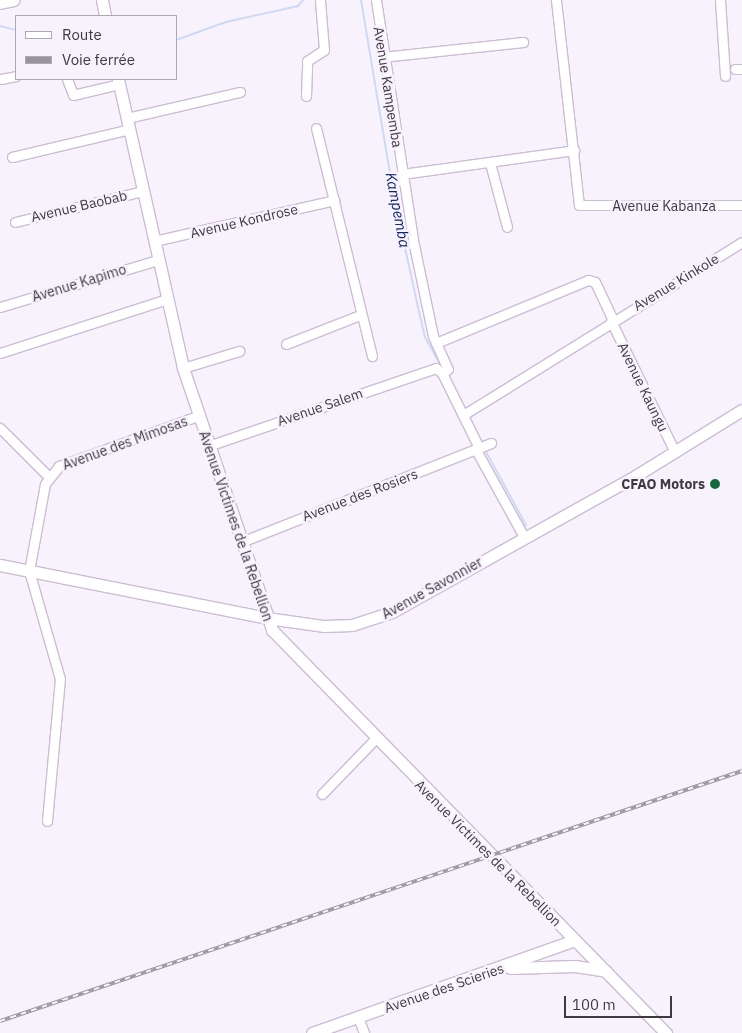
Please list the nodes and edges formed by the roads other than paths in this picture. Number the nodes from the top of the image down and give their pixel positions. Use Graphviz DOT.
graph roads {
  1 [pos="14,0"];
  2 [pos="102,0"];
  3 [pos="320,0"];
  4 [pos="376,0"];
  5 [pos="556,0"];
  6 [pos="720,0"];
  7 [pos="0,3"];
  8 [pos="105,15"];
  9 [pos="523,42"];
  10 [pos="382,57"];
  11 [pos="15,76"];
  12 [pos="725,76"];
  13 [pos="1,79"];
  14 [pos="67,80"];
  15 [pos="119,81"];
  16 [pos="240,92"];
  17 [pos="306,96"];
  18 [pos="129,124"];
  19 [pos="316,128"];
  20 [pos="574,150"];
  21 [pos="12,157"];
  22 [pos="490,163"];
  23 [pos="402,174"];
  24 [pos="143,191"];
  25 [pos="334,200"];
  26 [pos="742,205"];
  27 [pos="15,222"];
  28 [pos="507,226"];
  29 [pos="154,241"];
  30 [pos="742,242"];
  31 [pos="158,260"];
  32 [pos="167,299"];
  33 [pos="0,307"];
  34 [pos="360,315"];
  35 [pos="612,320"];
  36 [pos="436,343"];
  37 [pos="286,344"];
  38 [pos="238,351"];
  39 [pos="0,353"];
  40 [pos="372,356"];
  41 [pos="183,368"];
  42 [pos="445,372"];
  43 [pos="742,410"];
  44 [pos="466,413"];
  45 [pos="198,416"];
  46 [pos="0,428"];
  47 [pos="208,446"];
  48 [pos="483,446"];
  49 [pos="675,452"];
  50 [pos="48,476"];
  51 [pos="524,537"];
  52 [pos="241,542"];
  53 [pos="0,565"];
  54 [pos="29,571"];
  55 [pos="267,618"];
  56 [pos="376,738"];
  57 [pos="322,794"];
  58 [pos="47,821"];
  59 [pos="574,940"];
  60 [pos="493,970"];
  61 [pos="606,971"];
  62 [pos="358,1018"];
  63 [pos="312,1033"];
  64 [pos="364,1033"];
  65 [pos="666,1033"];
  1 -- 7 [label="main road"];
  2 -- 8 [label="street"];
  3 -- 17 [label="street"];
  4 -- 10 [label="street, Avenue Kampemba"];
  5 -- 20 [label="street"];
  6 -- 12 [label="street"];
  9 -- 10 [label="street"];
  10 -- 23 [label="street, Avenue Kampemba"];
  11 -- 13 [label="street"];
  14 -- 15 [label="street"];
  15 -- 18 [label="street, Avenue Victimes de la Rebellion"];
  16 -- 18 [label="street"];
  18 -- 21 [label="street"];
  18 -- 24 [label="street, Avenue Victimes de la Rebellion"];
  19 -- 25 [label="street"];
  20 -- 22 [label="street"];
  20 -- 26 [label="street, Avenue Kabanza"];
  22 -- 23 [label="street"];
  22 -- 28 [label="street"];
  23 -- 36 [label="street, Avenue Kampemba"];
  24 -- 27 [label="street, Avenue Baobab"];
  24 -- 29 [label="street, Avenue Victimes de la Rebellion"];
  25 -- 29 [label="street, Avenue Kondrose"];
  25 -- 34 [label="street"];
  29 -- 31 [label="street, Avenue Victimes de la Rebellion"];
  30 -- 35 [label="street, Avenue Kinkole"];
  31 -- 32 [label="street, Avenue Victimes de la Rebellion"];
  31 -- 33 [label="street, Avenue Kapimo"];
  32 -- 39 [label="street"];
  32 -- 41 [label="street, Avenue Victimes de la Rebellion"];
  34 -- 37 [label="street"];
  34 -- 40 [label="street"];
  35 -- 36 [label="street, Avenue Kaungu"];
  35 -- 44 [label="street, Avenue Kinkole"];
  35 -- 49 [label="street, Avenue Kaungu"];
  36 -- 42 [label="street, Avenue Kampemba"];
  38 -- 41 [label="street"];
  41 -- 45 [label="street, Avenue Victimes de la Rebellion"];
  42 -- 44 [label="street, Avenue Kampemba"];
  42 -- 47 [label="street, Avenue Salem"];
  43 -- 49 [label="street, Avenue Savonnier"];
  44 -- 48 [label="street, Avenue Kampemba"];
  45 -- 47 [label="street, Avenue Victimes de la Rebellion"];
  45 -- 50 [label="street, Avenue des Mimosas"];
  46 -- 50 [label="street"];
  47 -- 52 [label="street, Avenue Victimes de la Rebellion"];
  48 -- 51 [label="street, Avenue Kampemba"];
  48 -- 52 [label="street, Avenue des Rosiers"];
  49 -- 51 [label="street, Avenue Savonnier"];
  50 -- 54 [label="street, Avenue des Mimosas"];
  51 -- 55 [label="street, Avenue Savonnier"];
  52 -- 55 [label="street, Avenue Victimes de la Rebellion"];
  53 -- 54 [label="street, Avenue Savonnier"];
  54 -- 55 [label="street, Avenue Savonnier"];
  54 -- 58 [label="street, Avenue des Mimosas"];
  55 -- 56 [label="street, Avenue Victimes de la Rebellion"];
  56 -- 57 [label="street"];
  56 -- 59 [label="street, Avenue Victimes de la Rebellion"];
  59 -- 60 [label="street, Avenue des Scieries"];
  59 -- 61 [label="street, Avenue Victimes de la Rebellion"];
  60 -- 61 [label="street"];
  60 -- 62 [label="street, Avenue des Scieries"];
  61 -- 65 [label="street, Avenue Victimes de la Rebellion"];
  62 -- 63 [label="street, Avenue des Scieries"];
  62 -- 64 [label="street"];
}
